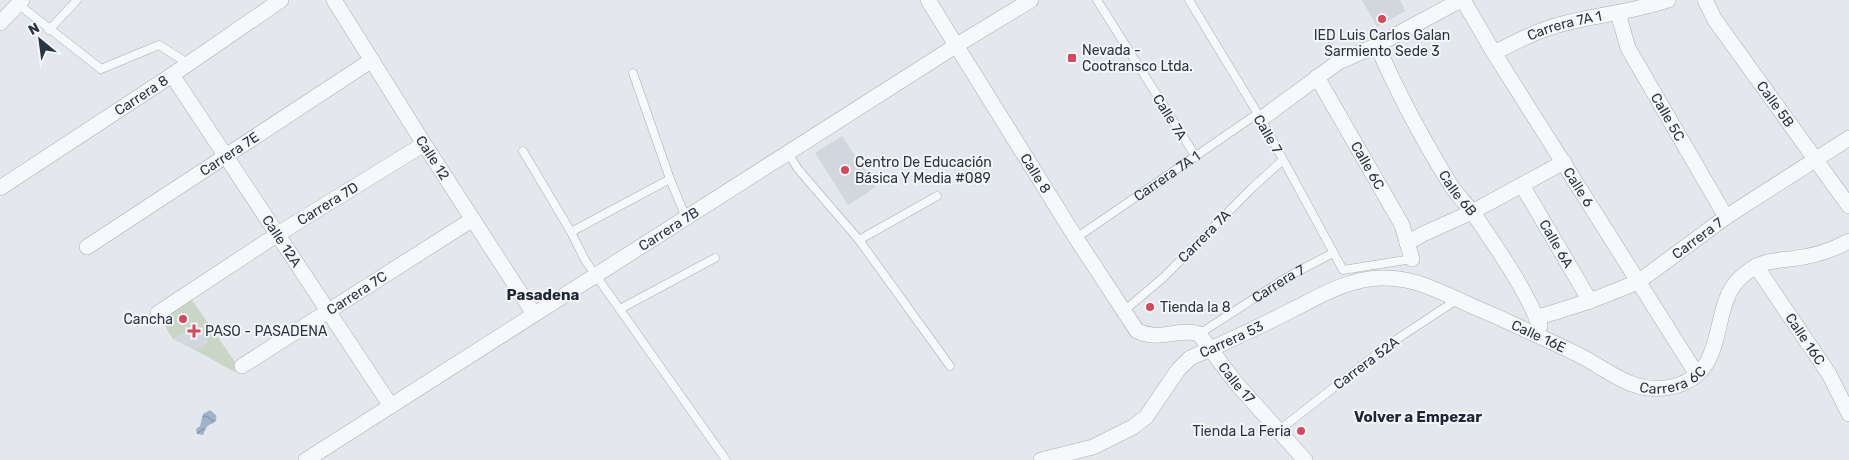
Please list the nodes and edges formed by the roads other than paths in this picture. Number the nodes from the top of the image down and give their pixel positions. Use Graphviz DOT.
graph roads {
  1 [pos="77,0"];
  2 [pos="281,0"];
  3 [pos="334,0"];
  4 [pos="928,0"];
  5 [pos="1031,0"];
  6 [pos="1097,0"];
  7 [pos="1189,0"];
  8 [pos="1462,0"];
  9 [pos="1668,0"];
  10 [pos="1705,0"];
  11 [pos="20,2"];
  12 [pos="1618,13"];
  13 [pos="0,23"];
  14 [pos="49,30"];
  15 [pos="957,45"];
  16 [pos="1377,45"];
  17 [pos="1494,53"];
  18 [pos="372,60"];
  19 [pos="188,64"];
  20 [pos="633,73"];
  21 [pos="172,75"];
  22 [pos="1317,77"];
  23 [pos="1259,116"];
  24 [pos="1849,138"];
  25 [pos="424,144"];
  26 [pos="523,151"];
  27 [pos="788,152"];
  28 [pos="226,156"];
  29 [pos="1196,157"];
  30 [pos="1815,158"];
  31 [pos="1283,160"];
  32 [pos="1564,162"];
  33 [pos="670,179"];
  34 [pos="1522,185"];
  35 [pos="0,188"];
  36 [pos="938,196"];
  37 [pos="1849,206"];
  38 [pos="1472,212"];
  39 [pos="1726,217"];
  40 [pos="686,218"];
  41 [pos="473,219"];
  42 [pos="571,232"];
  43 [pos="278,234"];
  44 [pos="1076,238"];
  45 [pos="859,240"];
  46 [pos="1849,240"];
  47 [pos="1407,243"];
  48 [pos="87,247"];
  49 [pos="1333,253"];
  50 [pos="715,258"];
  51 [pos="1412,259"];
  52 [pos="1756,266"];
  53 [pos="596,275"];
  54 [pos="1638,282"];
  55 [pos="1453,297"];
  56 [pos="1590,301"];
  57 [pos="620,309"];
  58 [pos="327,311"];
  59 [pos="1124,312"];
  60 [pos="158,313"];
  61 [pos="534,314"];
  62 [pos="1536,318"];
  63 [pos="1199,334"];
  64 [pos="1544,338"];
  65 [pos="1210,349"];
  66 [pos="242,366"];
  67 [pos="950,366"];
  68 [pos="1696,373"];
  69 [pos="1627,383"];
  70 [pos="391,406"];
  71 [pos="1849,414"];
  72 [pos="1278,431"];
  73 [pos="306,460"];
  74 [pos="726,460"];
  75 [pos="1041,460"];
  76 [pos="1305,460"];
  1 -- 14 [label="lane"];
  2 -- 19 [label="street, Carrera 8"];
  3 -- 18 [label="street, Calle 12"];
  4 -- 15 [label="street, Calle 8"];
  5 -- 15 [label="street, Carrera 7B"];
  6 -- 29 [label="lane, Calle 7A"];
  7 -- 23 [label="lane, Calle 7"];
  8 -- 16 [label="street, Carrera 7A 1"];
  8 -- 17 [label="street, Calle 6"];
  9 -- 12 [label="street, Carrera 7A 1"];
  10 -- 30 [label="street, Calle 5B"];
  11 -- 13 [label="street"];
  11 -- 14 [label="lane"];
  12 -- 17 [label="street, Carrera 7A 1"];
  12 -- 39 [label="street, Calle 5C"];
  14 -- 19 [label="lane"];
  15 -- 27 [label="street, Carrera 7B"];
  15 -- 44 [label="street, Calle 8"];
  16 -- 22 [label="street, Carrera 7A 1"];
  16 -- 38 [label="street, Calle 6B"];
  17 -- 32 [label="street, Calle 6"];
  18 -- 25 [label="street, Calle 12"];
  18 -- 28 [label="street, Carrera 7E"];
  19 -- 21 [label="street, Carrera 8"];
  20 -- 33 [label="lane"];
  21 -- 28 [label="street, Calle 12A"];
  21 -- 35 [label="street, Carrera 8"];
  22 -- 23 [label="street, Carrera 7A 1"];
  22 -- 47 [label="street, Calle 6C"];
  23 -- 29 [label="lane, Carrera 7A 1"];
  23 -- 31 [label="lane, Calle 7"];
  24 -- 30 [label="street, Carrera 7"];
  25 -- 41 [label="street, Calle 12"];
  25 -- 43 [label="street, Carrera 7D"];
  26 -- 42 [label="lane"];
  27 -- 40 [label="street, Carrera 7B"];
  27 -- 45 [label="lane"];
  28 -- 43 [label="street, Calle 12A"];
  28 -- 48 [label="street, Carrera 7E"];
  29 -- 44 [label="lane, Carrera 7A 1"];
  30 -- 37 [label="street, Calle 5B"];
  30 -- 39 [label="street, Carrera 7"];
  31 -- 49 [label="lane, Calle 7"];
  31 -- 59 [label="lane, Carrera 7A"];
  32 -- 34 [label="street"];
  32 -- 54 [label="street, Calle 6"];
  33 -- 40 [label="lane"];
  33 -- 42 [label="lane"];
  34 -- 38 [label="street"];
  34 -- 56 [label="street, Calle 6A"];
  36 -- 45 [label="lane"];
  38 -- 47 [label="street"];
  38 -- 62 [label="street, Calle 6B"];
  39 -- 54 [label="street, Carrera 7"];
  40 -- 53 [label="street, Carrera 7B"];
  41 -- 58 [label="street, Carrera 7C"];
  41 -- 61 [label="street, Calle 12"];
  42 -- 53 [label="lane"];
  43 -- 58 [label="street, Calle 12A"];
  43 -- 60 [label="street, Carrera 7D"];
  44 -- 59 [label="street, Calle 8"];
  45 -- 67 [label="lane"];
  46 -- 52 [label="street"];
  47 -- 51 [label="street, Calle 6C"];
  49 -- 51 [label="lane, Calle 7"];
  49 -- 63 [label="lane, Carrera 7"];
  50 -- 57 [label="lane"];
  52 -- 68 [label="street, Carrera 6C"];
  52 -- 71 [label="street, Calle 16C"];
  53 -- 57 [label="lane"];
  53 -- 61 [label="street, Carrera 7B"];
  54 -- 56 [label="street, Carrera 7"];
  54 -- 68 [label="street, Calle 6"];
  55 -- 64 [label="street, Calle 16E"];
  55 -- 65 [label="street, Carrera 53"];
  55 -- 72 [label="lane, Carrera 52A"];
  56 -- 62 [label="street, Carrera 7"];
  57 -- 74 [label="lane"];
  58 -- 66 [label="street, Carrera 7C"];
  58 -- 70 [label="street, Calle 12A"];
  59 -- 63 [label="street, Calle 8"];
  61 -- 70 [label="street, Carrera 7B"];
  62 -- 64 [label="street, Calle 6B"];
  63 -- 65 [label="street"];
  64 -- 69 [label="street, Calle 16E"];
  65 -- 72 [label="street, Calle 17"];
  65 -- 75 [label="street, Carrera 53"];
  68 -- 69 [label="street, Carrera 6C"];
  70 -- 73 [label="street, Carrera 7B"];
  72 -- 76 [label="street, Calle 17"];
}
